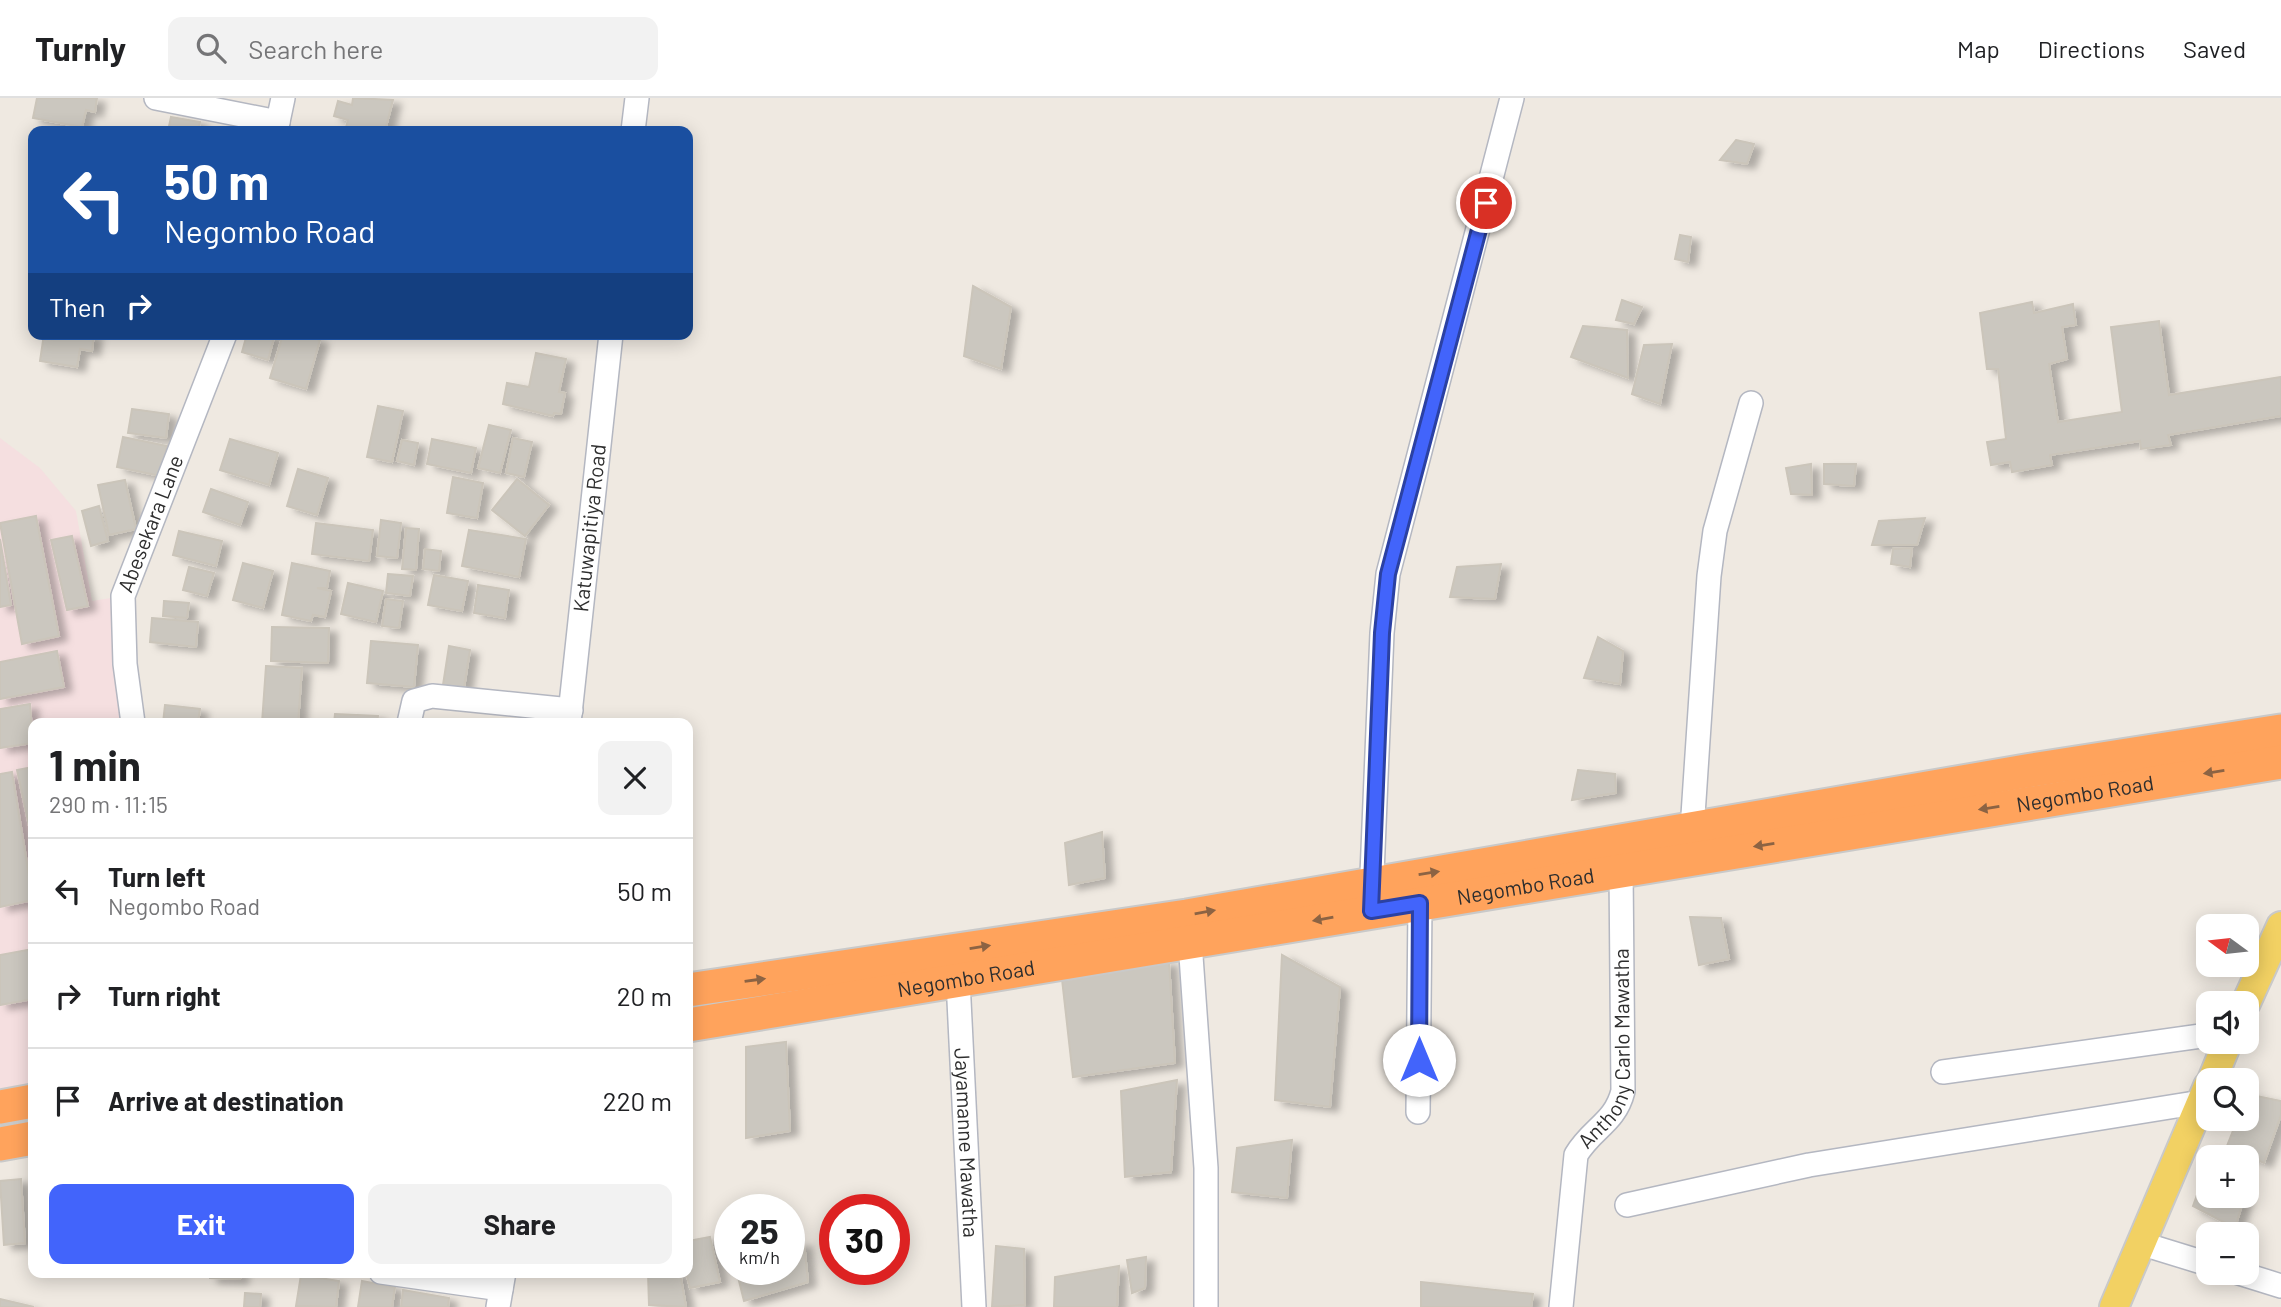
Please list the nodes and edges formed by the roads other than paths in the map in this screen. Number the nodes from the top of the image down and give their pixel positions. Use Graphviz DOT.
graph roads {
  1 [pos="156,98"];
  2 [pos="283,98"];
  3 [pos="637,98"];
  4 [pos="1512,98"];
  5 [pos="273,126"];
  6 [pos="277,126"];
  7 [pos="634,126"];
  8 [pos="223,340"];
  9 [pos="610,340"];
  10 [pos="1751,403"];
  11 [pos="570,717"];
  12 [pos="132,718"];
  13 [pos="410,718"];
  14 [pos="2281,732"];
  15 [pos="2281,762"];
  16 [pos="1692,830"];
  17 [pos="1621,869"];
  18 [pos="1371,897"];
  19 [pos="1420,903"];
  20 [pos="2281,926"];
  21 [pos="1190,942"];
  22 [pos="958,980"];
  23 [pos="693,989"];
  24 [pos="2251,991"];
  25 [pos="693,1024"];
  26 [pos="2196,1037"];
  27 [pos="1943,1072"];
  28 [pos="2196,1091"];
  29 [pos="28,1102"];
  30 [pos="0,1107"];
  31 [pos="1418,1112"];
  32 [pos="2196,1116"];
  33 [pos="28,1139"];
  34 [pos="0,1144"];
  35 [pos="1627,1205"];
  36 [pos="2143,1244"];
  37 [pos="2196,1260"];
  38 [pos="423,1278"];
  39 [pos="2259,1279"];
  40 [pos="2281,1286"];
  41 [pos="501,1289"];
  42 [pos="974,1307"];
  43 [pos="1206,1307"];
  44 [pos="1561,1307"];
  45 [pos="2114,1307"];
  1 -- 5 [label="street"];
  2 -- 6 [label="street"];
  3 -- 7 [label="street"];
  4 -- 18 [label="street"];
  8 -- 12 [label="street, Abesekara Lane"];
  9 -- 11 [label="street, Katuwapitiya Road"];
  10 -- 16 [label="street"];
  11 -- 13 [label="street"];
  14 -- 16 [label="highway, Negombo Road"];
  15 -- 17 [label="highway, Negombo Road, one-way"];
  18 -- 16 [label="highway, Negombo Road, one-way"];
  17 -- 19 [label="highway, Negombo Road"];
  17 -- 44 [label="street, Anthony Carlo Mawatha"];
  18 -- 19 [label="highway, Negombo Road"];
  18 -- 21 [label="highway, Negombo Road, one-way"];
  23 -- 18 [label="highway, Negombo Road, one-way"];
  19 -- 31 [label="street"];
  20 -- 24 [label="main road"];
  21 -- 22 [label="highway, Negombo Road"];
  21 -- 43 [label="street"];
  22 -- 25 [label="highway, Negombo Road"];
  22 -- 42 [label="street, Jayamanne Mawatha"];
  26 -- 27 [label="street"];
  28 -- 35 [label="street"];
  29 -- 30 [label="highway"];
  32 -- 36 [label="main road"];
  33 -- 34 [label="highway"];
  36 -- 37 [label="street"];
  36 -- 45 [label="main road"];
  38 -- 41 [label="street"];
  39 -- 40 [label="street"];
}
